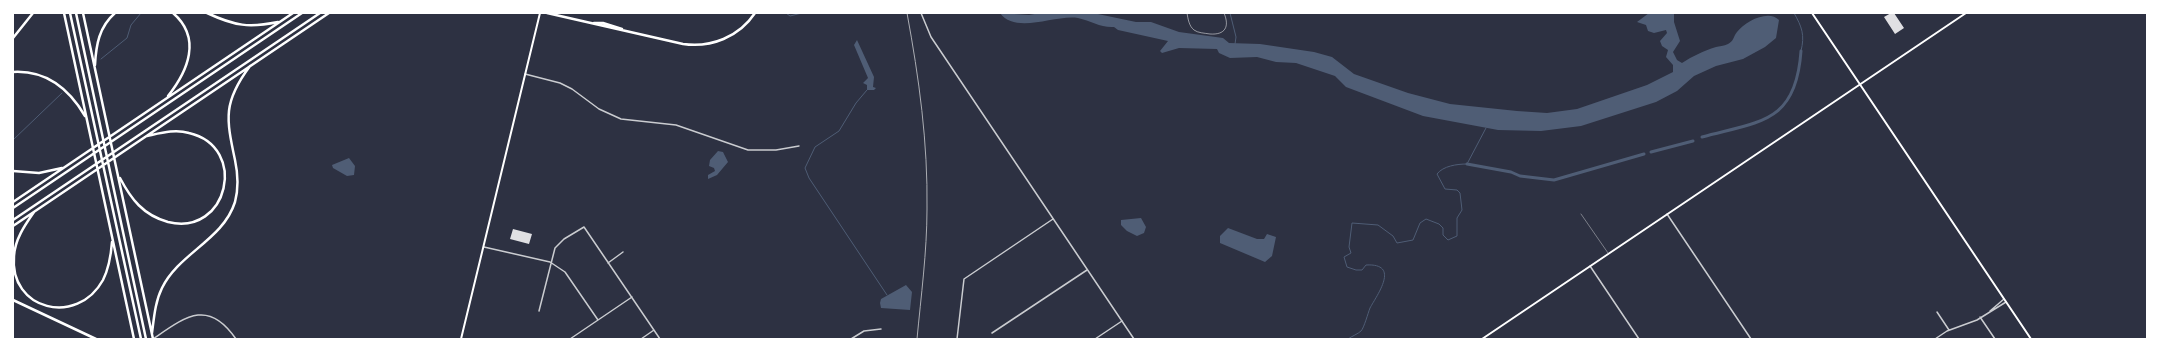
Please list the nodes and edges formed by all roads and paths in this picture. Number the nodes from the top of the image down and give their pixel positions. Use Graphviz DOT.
graph roads {
  1 [pos="33,13"];
  2 [pos="64,13"];
  3 [pos="70,13"];
  4 [pos="76,13"];
  5 [pos="83,13"];
  6 [pos="115,13"];
  7 [pos="173,13"];
  8 [pos="207,13"];
  9 [pos="294,13"];
  10 [pos="302,13"];
  11 [pos="320,13"];
  12 [pos="329,13"];
  13 [pos="540,13"];
  14 [pos="547,13"];
  15 [pos="755,13"];
  16 [pos="921,13"];
  17 [pos="1187,13"];
  18 [pos="1224,13"];
  19 [pos="1812,13"];
  20 [pos="1966,13"];
  21 [pos="281,22"];
  22 [pos="13,38"];
  23 [pos="252,64"];
  24 [pos="94,68"];
  25 [pos="13,72"];
  26 [pos="525,74"];
  27 [pos="1860,85"];
  28 [pos="166,98"];
  29 [pos="86,118"];
  30 [pos="144,137"];
  31 [pos="799,146"];
  32 [pos="64,167"];
  33 [pos="13,171"];
  34 [pos="118,175"];
  35 [pos="13,202"];
  36 [pos="13,208"];
  37 [pos="35,211"];
  38 [pos="1581,214"];
  39 [pos="1667,214"];
  40 [pos="1053,219"];
  41 [pos="13,220"];
  42 [pos="13,226"];
  43 [pos="112,239"];
  44 [pos="484,246"];
  45 [pos="623,252"];
  46 [pos="1609,254"];
  47 [pos="550,262"];
  48 [pos="608,263"];
  49 [pos="1590,266"];
  50 [pos="1087,270"];
  51 [pos="632,298"];
  52 [pos="2004,299"];
  53 [pos="13,300"];
  54 [pos="2006,302"];
  55 [pos="539,311"];
  56 [pos="1990,311"];
  57 [pos="1937,312"];
  58 [pos="1980,317"];
  59 [pos="598,320"];
  60 [pos="1122,321"];
  61 [pos="881,329"];
  62 [pos="654,330"];
  63 [pos="1949,330"];
  64 [pos="992,333"];
  65 [pos="152,335"];
  66 [pos="1941,335"];
  67 [pos="96,339"];
  68 [pos="134,339"];
  69 [pos="141,339"];
  70 [pos="146,339"];
  71 [pos="153,339"];
  72 [pos="236,339"];
  73 [pos="461,339"];
  74 [pos="570,339"];
  75 [pos="641,339"];
  76 [pos="660,339"];
  77 [pos="851,339"];
  78 [pos="957,339"];
  79 [pos="1095,339"];
  80 [pos="1134,339"];
  81 [pos="1482,339"];
  82 [pos="1639,339"];
  83 [pos="1751,339"];
  84 [pos="1935,339"];
  85 [pos="1944,339"];
  86 [pos="1995,339"];
  87 [pos="2031,339"];
  1 -- 22 [label="highway"];
  2 -- 29 [label="highway"];
  3 -- 69 [label="highway"];
  4 -- 70 [label="highway"];
  5 -- 24 [label="highway"];
  6 -- 24 [label="highway"];
  7 -- 28 [label="highway"];
  8 -- 21 [label="highway"];
  9 -- 21 [label="highway"];
  10 -- 36 [label="highway"];
  11 -- 41 [label="highway"];
  12 -- 23 [label="highway"];
  13 -- 26 [label="main road"];
  14 -- 15 [label="highway"];
  16 -- 40 [label="street"];
  17 -- 18 [label="path"];
  19 -- 27 [label="main road"];
  20 -- 27 [label="main road"];
  21 -- 28 [label="highway"];
  23 -- 30 [label="highway"];
  23 -- 65 [label="highway"];
  24 -- 34 [label="highway"];
  25 -- 29 [label="highway"];
  26 -- 31 [label="street"];
  26 -- 44 [label="main road"];
  27 -- 39 [label="main road"];
  27 -- 52 [label="main road"];
  28 -- 32 [label="highway"];
  29 -- 43 [label="highway"];
  30 -- 34 [label="highway"];
  30 -- 37 [label="highway"];
  32 -- 33 [label="highway"];
  32 -- 35 [label="highway"];
  34 -- 65 [label="highway"];
  37 -- 42 [label="highway"];
  37 -- 43 [label="highway"];
  38 -- 46 [label="lane"];
  39 -- 46 [label="main road"];
  39 -- 83 [label="street"];
  40 -- 50 [label="street"];
  40 -- 78 [label="street"];
  43 -- 68 [label="highway"];
  44 -- 47 [label="street"];
  44 -- 73 [label="main road"];
  45 -- 48 [label="street"];
  46 -- 49 [label="main road"];
  47 -- 48 [label="street"];
  47 -- 55 [label="street"];
  47 -- 59 [label="street"];
  48 -- 51 [label="street"];
  49 -- 81 [label="main road"];
  49 -- 82 [label="street"];
  50 -- 60 [label="street"];
  50 -- 64 [label="street"];
  51 -- 59 [label="street"];
  51 -- 62 [label="street"];
  52 -- 54 [label="main road"];
  52 -- 56 [label="street"];
  53 -- 67 [label="highway"];
  54 -- 56 [label="street"];
  54 -- 87 [label="main road"];
  56 -- 58 [label="street"];
  57 -- 63 [label="street"];
  58 -- 63 [label="street"];
  58 -- 86 [label="street"];
  59 -- 74 [label="street"];
  60 -- 79 [label="street"];
  60 -- 80 [label="street"];
  61 -- 77 [label="street"];
  62 -- 75 [label="street"];
  62 -- 76 [label="street"];
  63 -- 66 [label="street"];
  65 -- 71 [label="highway"];
  66 -- 84 [label="street"];
  66 -- 85 [label="street"];
  71 -- 72 [label="street"];
}
